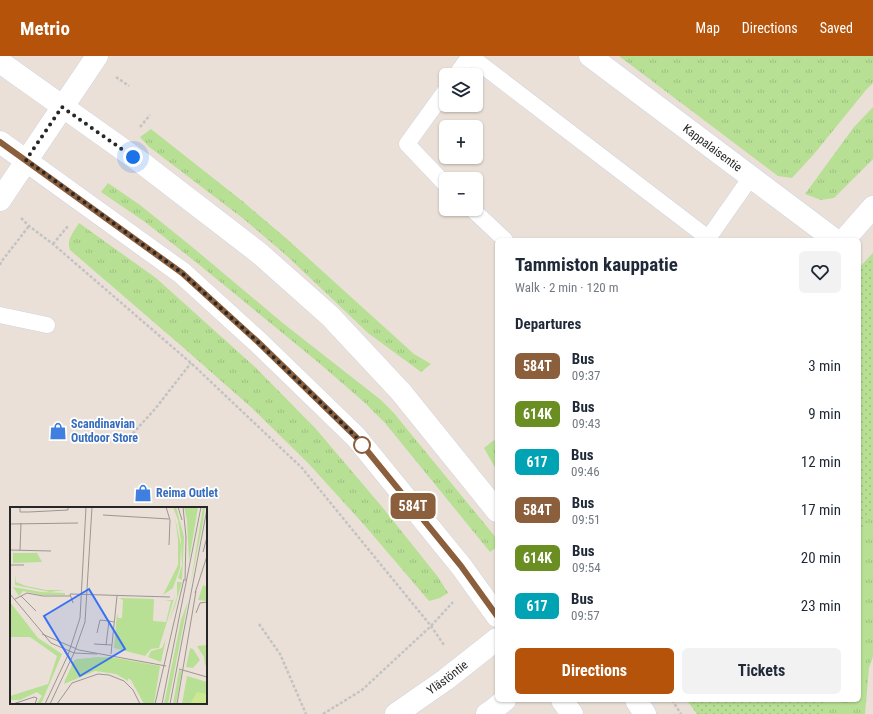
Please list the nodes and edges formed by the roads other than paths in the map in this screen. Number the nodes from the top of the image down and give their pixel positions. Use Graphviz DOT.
graph roads {
  1 [pos="97,56"];
  2 [pos="590,56"];
  3 [pos="0,62"];
  4 [pos="461,68"];
  5 [pos="439,100"];
  6 [pos="62,107"];
  7 [pos="0,142"];
  8 [pos="26,160"];
  9 [pos="439,177"];
  10 [pos="751,177"];
  11 [pos="0,199"];
  12 [pos="873,207"];
  13 [pos="479,216"];
  14 [pos="503,238"];
  15 [pos="706,238"];
  16 [pos="708,238"];
  17 [pos="832,238"];
  18 [pos="846,238"];
  19 [pos="0,315"];
  20 [pos="47,325"];
  21 [pos="495,509"];
  22 [pos="495,613"];
  23 [pos="495,641"];
  24 [pos="503,702"];
  25 [pos="563,702"];
  26 [pos="637,702"];
  27 [pos="396,714"];
  28 [pos="487,714"];
  29 [pos="572,714"];
  30 [pos="645,714"];
  1 -- 6 [label="main road"];
  2 -- 10 [label="main road, Kappalaisentie"];
  3 -- 6 [label="main road"];
  4 -- 15 [label="lane"];
  5 -- 9 [label="lane"];
  6 -- 8 [label="main road"];
  6 -- 21 [label="main road"];
  7 -- 8 [label="main road"];
  8 -- 11 [label="main road"];
  8 -- 22 [label="main road"];
  10 -- 16 [label="lane"];
  10 -- 17 [label="main road, Kappalaisentie"];
  12 -- 18 [label="main road"];
  13 -- 14 [label="lane"];
  19 -- 20 [label="lane"];
  23 -- 27 [label="main road, Ylästöntie"];
  24 -- 28 [label="main road"];
  25 -- 29 [label="main road"];
  26 -- 30 [label="main road"];
}
